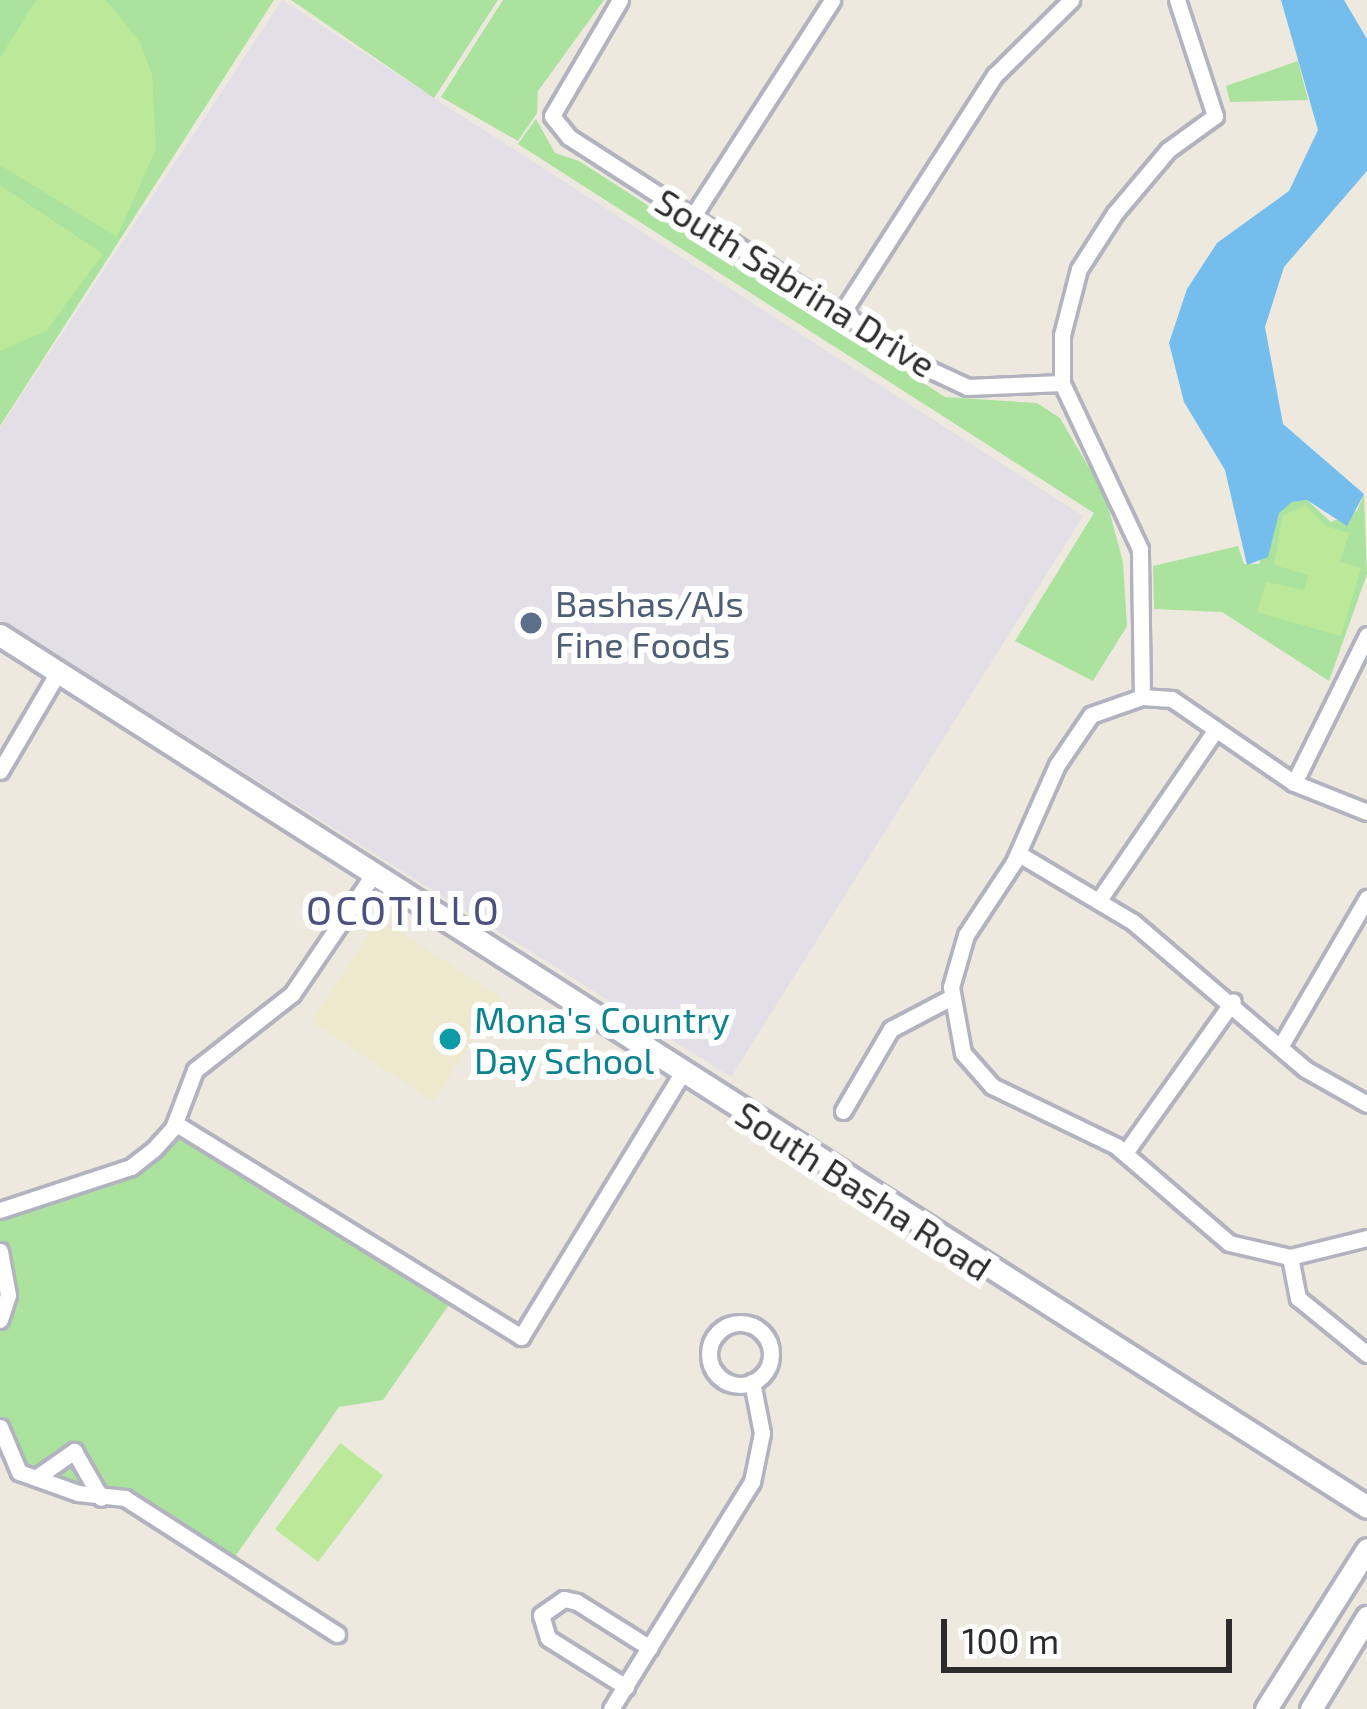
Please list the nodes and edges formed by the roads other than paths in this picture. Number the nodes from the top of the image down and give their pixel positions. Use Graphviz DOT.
graph roads {
  1 [pos="620,0"];
  2 [pos="832,0"];
  3 [pos="1072,0"];
  4 [pos="1178,0"];
  5 [pos="694,216"];
  6 [pos="842,313"];
  7 [pos="1062,383"];
  8 [pos="0,634"];
  9 [pos="1367,635"];
  10 [pos="58,672"];
  11 [pos="1142,697"];
  12 [pos="1214,733"];
  13 [pos="0,771"];
  14 [pos="1294,783"];
  15 [pos="1367,812"];
  16 [pos="1018,854"];
  17 [pos="373,875"];
  18 [pos="1367,898"];
  19 [pos="1099,900"];
  20 [pos="1363,920"];
  21 [pos="952,998"];
  22 [pos="1233,1001"];
  23 [pos="1280,1047"];
  24 [pos="682,1073"];
  25 [pos="1367,1104"];
  26 [pos="843,1111"];
  27 [pos="175,1123"];
  28 [pos="1125,1153"];
  29 [pos="0,1210"];
  30 [pos="1367,1238"];
  31 [pos="0,1251"];
  32 [pos="1290,1257"];
  33 [pos="0,1320"];
  34 [pos="1367,1354"];
  35 [pos="752,1382"];
  36 [pos="0,1427"];
  37 [pos="40,1475"];
  38 [pos="101,1498"];
  39 [pos="1367,1507"];
  40 [pos="1367,1549"];
  41 [pos="1367,1617"];
  42 [pos="337,1634"];
  43 [pos="650,1648"];
  44 [pos="626,1687"];
  45 [pos="613,1709"];
  46 [pos="1266,1709"];
  47 [pos="1310,1709"];
  1 -- 5 [label="street, South Sabrina Drive"];
  2 -- 5 [label="street"];
  3 -- 6 [label="street"];
  4 -- 7 [label="street"];
  5 -- 6 [label="street, South Sabrina Drive"];
  6 -- 7 [label="street, South Sabrina Drive"];
  7 -- 11 [label="street"];
  8 -- 10 [label="street, South Basha Road"];
  9 -- 14 [label="street"];
  10 -- 13 [label="street"];
  10 -- 17 [label="street, South Basha Road"];
  11 -- 12 [label="street"];
  11 -- 16 [label="street"];
  12 -- 14 [label="street"];
  12 -- 19 [label="street"];
  14 -- 15 [label="street"];
  16 -- 19 [label="street"];
  16 -- 21 [label="street"];
  17 -- 24 [label="street, South Basha Road"];
  17 -- 27 [label="street"];
  18 -- 20 [label="street"];
  19 -- 22 [label="street"];
  20 -- 23 [label="street"];
  21 -- 26 [label="street"];
  21 -- 28 [label="street"];
  22 -- 23 [label="street"];
  22 -- 28 [label="street"];
  23 -- 25 [label="street"];
  24 -- 27 [label="street"];
  24 -- 39 [label="street, South Basha Road"];
  27 -- 29 [label="street"];
  28 -- 32 [label="street"];
  30 -- 32 [label="street"];
  31 -- 33 [label="street"];
  32 -- 34 [label="street"];
  35 -- 35 [label="street"];
  35 -- 43 [label="street"];
  36 -- 37 [label="street"];
  37 -- 38 [label="street"];
  37 -- 38 [label="street"];
  38 -- 42 [label="street"];
  40 -- 46 [label="street"];
  41 -- 47 [label="street"];
  43 -- 44 [label="street"];
  43 -- 44 [label="street"];
  44 -- 45 [label="street"];
}
